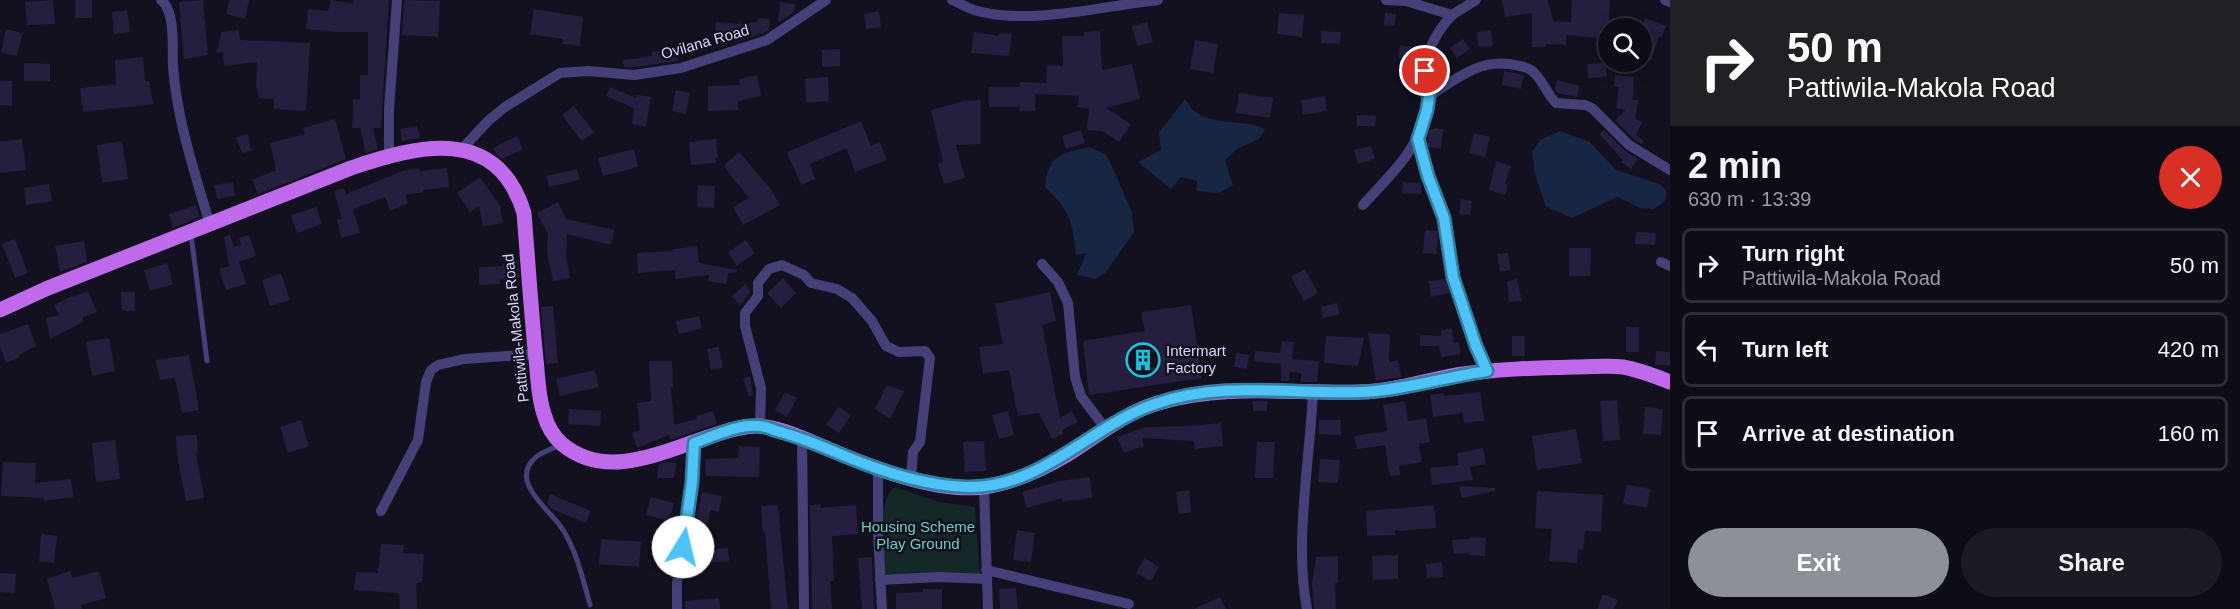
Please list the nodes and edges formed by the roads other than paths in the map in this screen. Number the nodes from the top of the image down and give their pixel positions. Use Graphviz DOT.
graph roads {
  1 [pos="161,0"];
  2 [pos="397,0"];
  3 [pos="826,0"];
  4 [pos="952,0"];
  5 [pos="1158,0"];
  6 [pos="1386,0"];
  7 [pos="1476,0"];
  8 [pos="1665,0"];
  9 [pos="1670,2"];
  10 [pos="1452,15"];
  11 [pos="1429,96"];
  12 [pos="1418,139"];
  13 [pos="462,149"];
  14 [pos="389,155"];
  15 [pos="1670,170"];
  16 [pos="1363,205"];
  17 [pos="210,225"];
  18 [pos="190,232"];
  19 [pos="1042,264"];
  20 [pos="0,310"];
  21 [pos="536,354"];
  22 [pos="207,361"];
  23 [pos="1487,371"];
  24 [pos="1670,382"];
  25 [pos="1313,392"];
  26 [pos="760,426"];
  27 [pos="1105,428"];
  28 [pos="802,438"];
  29 [pos="694,443"];
  30 [pos="562,444"];
  31 [pos="878,469"];
  32 [pos="911,478"];
  33 [pos="984,487"];
  34 [pos="381,511"];
  35 [pos="986,574"];
  36 [pos="880,580"];
  37 [pos="1129,604"];
  38 [pos="590,605"];
  39 [pos="677,609"];
  40 [pos="804,609"];
  41 [pos="882,609"];
  42 [pos="988,609"];
  43 [pos="1307,609"];
  1 -- 17 [label="street"];
  2 -- 14 [label="street"];
  3 -- 13 [label="street, Ovilana Road"];
  4 -- 5 [label="street"];
  6 -- 10 [label="street"];
  7 -- 10 [label="street"];
  8 -- 9 [label="street"];
  10 -- 11 [label="street"];
  11 -- 12 [label="street"];
  11 -- 15 [label="street"];
  12 -- 16 [label="street"];
  12 -- 23 [label="street"];
  13 -- 14 [label="main road, Pattiwila-Makola Road"];
  13 -- 21 [label="main road, Pattiwila-Makola Road"];
  14 -- 17 [label="main road, Pattiwila-Makola Road"];
  17 -- 18 [label="main road, Pattiwila-Makola Road"];
  18 -- 20 [label="main road, Pattiwila-Makola Road"];
  18 -- 22 [label="lane"];
  19 -- 27 [label="street"];
  21 -- 30 [label="main road, Pattiwila-Makola Road"];
  21 -- 34 [label="street"];
  23 -- 24 [label="main road"];
  23 -- 25 [label="main road"];
  25 -- 27 [label="main road"];
  25 -- 43 [label="street"];
  26 -- 28 [label="main road"];
  26 -- 29 [label="main road"];
  26 -- 32 [label="street"];
  27 -- 33 [label="main road"];
  28 -- 31 [label="main road"];
  28 -- 40 [label="street"];
  29 -- 30 [label="main road"];
  29 -- 39 [label="street"];
  30 -- 38 [label="lane"];
  31 -- 32 [label="main road"];
  31 -- 36 [label="street"];
  32 -- 33 [label="main road"];
  33 -- 35 [label="street"];
  35 -- 36 [label="street"];
  35 -- 37 [label="street"];
  35 -- 42 [label="street"];
  36 -- 41 [label="street"];
}
